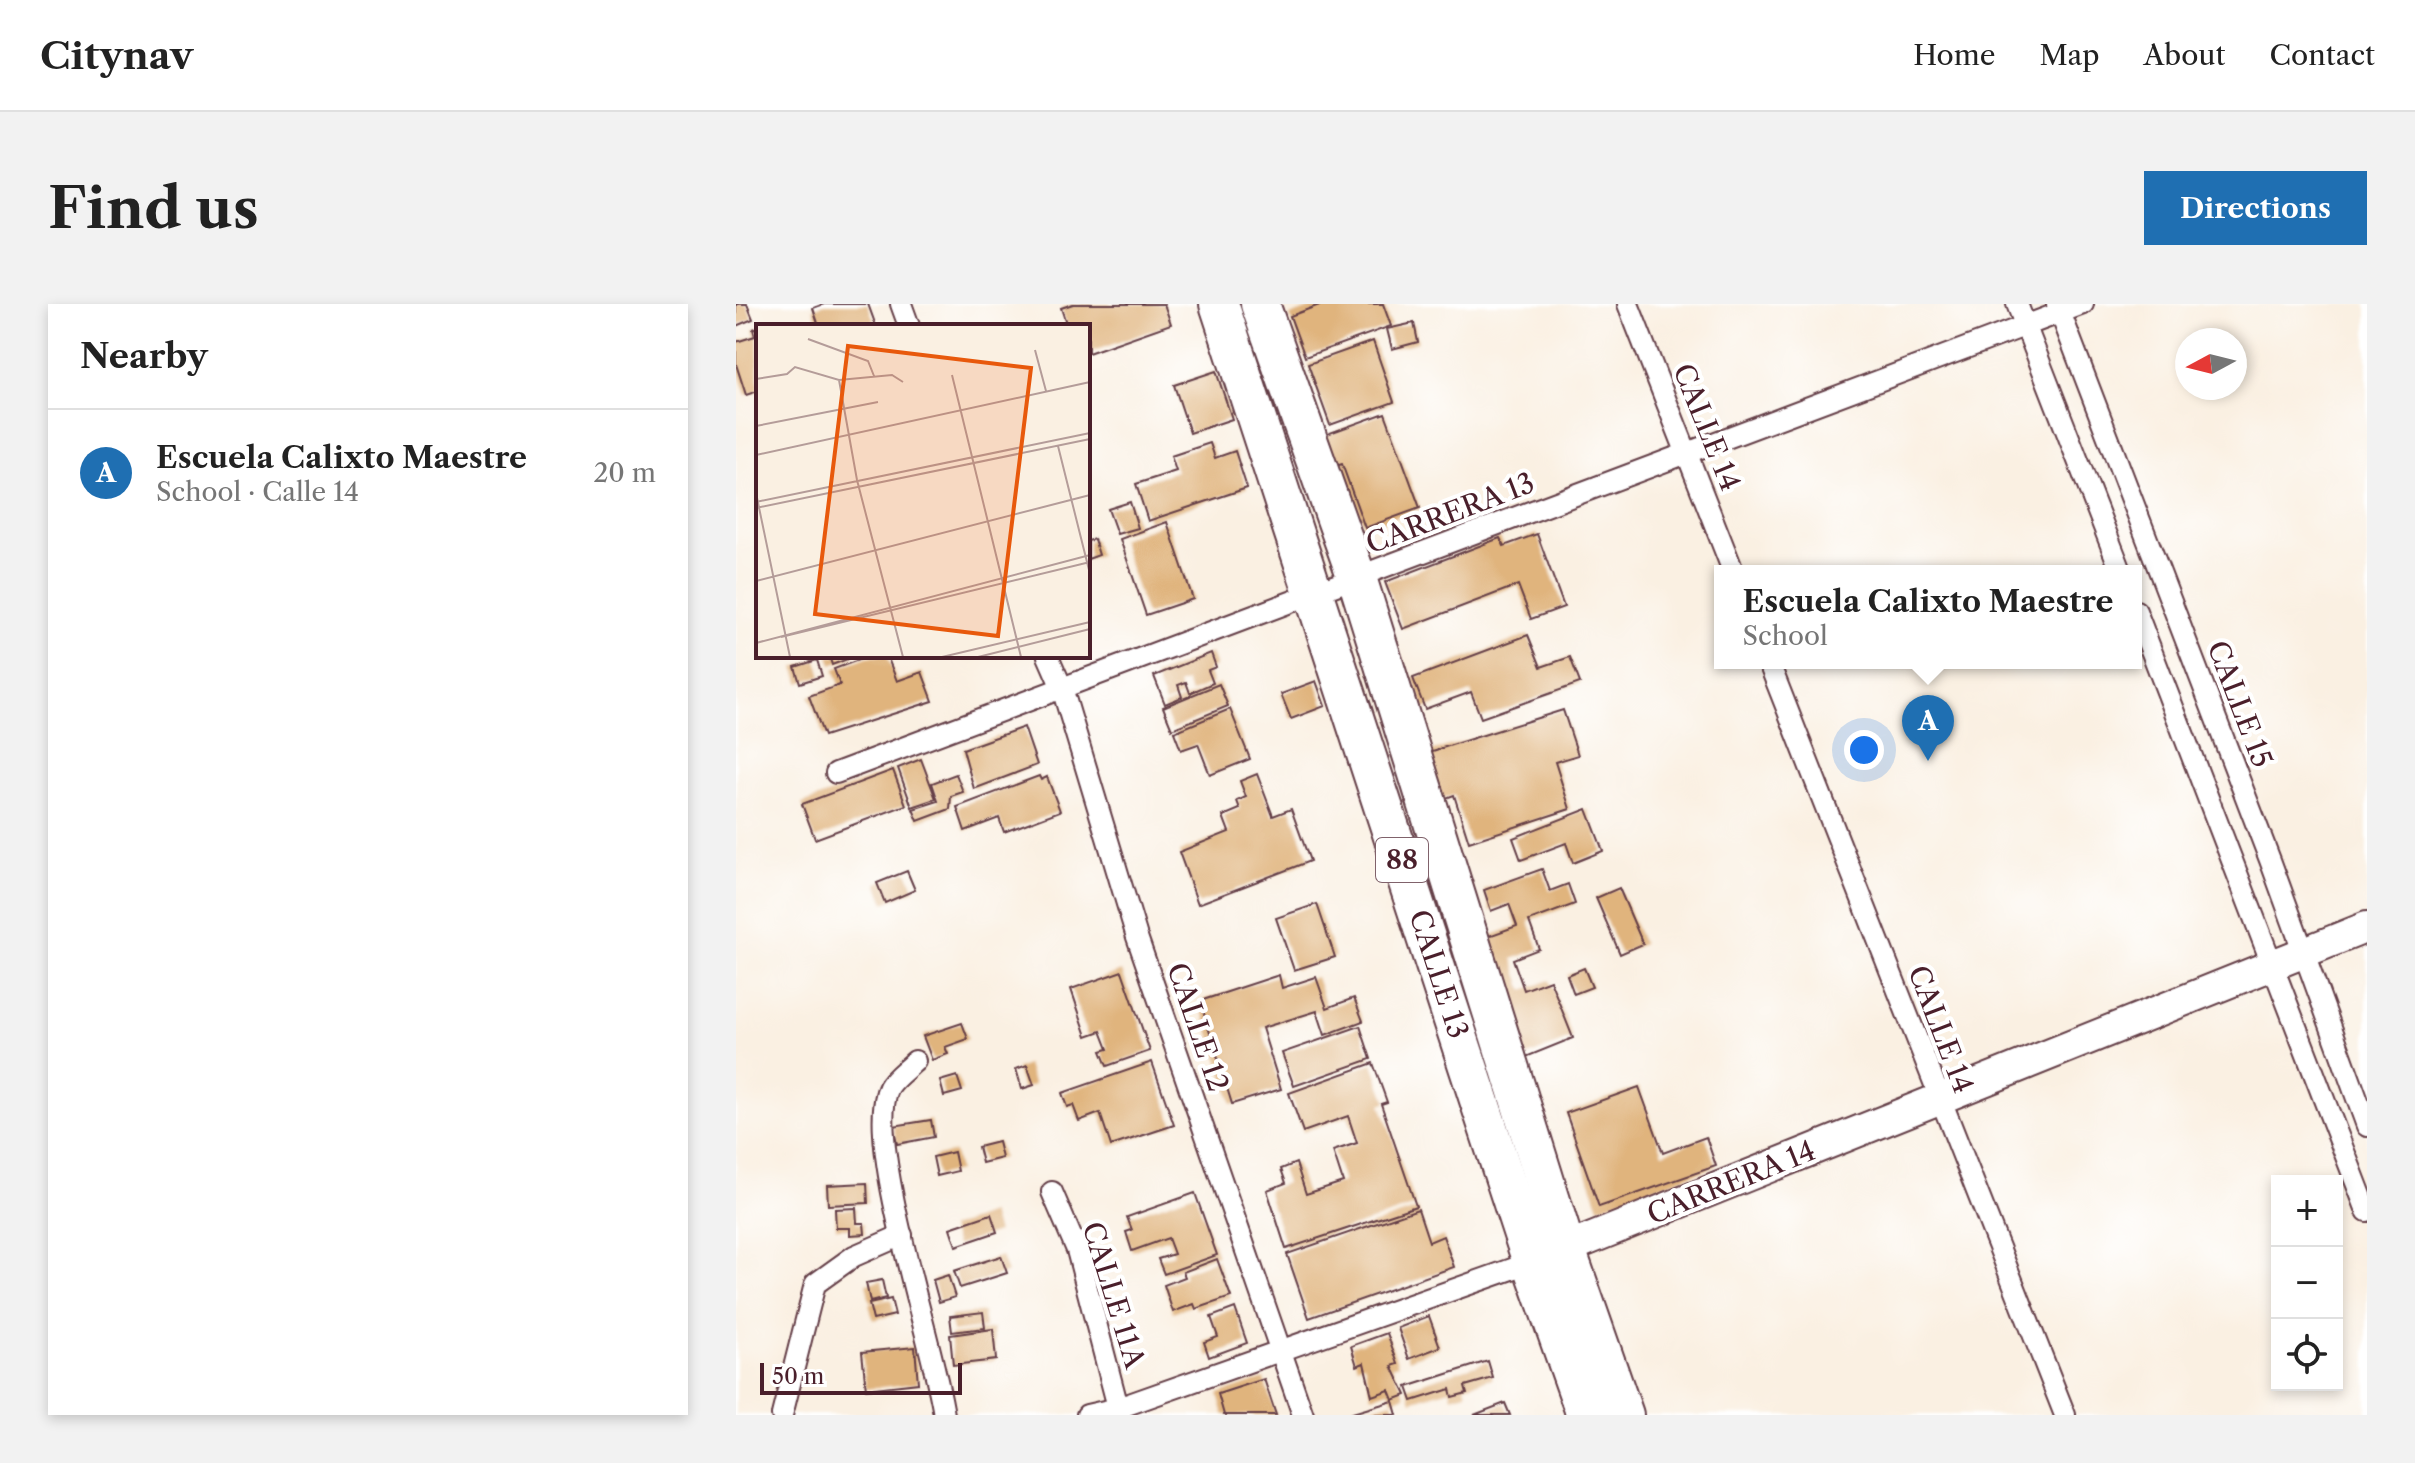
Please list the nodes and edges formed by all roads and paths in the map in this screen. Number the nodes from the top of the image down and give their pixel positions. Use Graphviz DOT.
graph roads {
  1 [pos="901,304"];
  2 [pos="1219,304"];
  3 [pos="1260,304"];
  4 [pos="1628,304"];
  5 [pos="2017,304"];
  6 [pos="2083,304"];
  7 [pos="2059,308"];
  8 [pos="908,324"];
  9 [pos="2027,327"];
  10 [pos="1687,454"];
  11 [pos="1731,565"];
  12 [pos="2119,565"];
  13 [pos="1357,578"];
  14 [pos="1316,593"];
  15 [pos="2142,627"];
  16 [pos="1049,658"];
  17 [pos="1771,669"];
  18 [pos="1062,688"];
  19 [pos="836,773"];
  20 [pos="2367,927"];
  21 [pos="2302,951"];
  22 [pos="2272,964"];
  23 [pos="915,1061"];
  24 [pos="1938,1099"];
  25 [pos="2367,1126"];
  26 [pos="1052,1192"];
  27 [pos="2367,1211"];
  28 [pos="902,1235"];
  29 [pos="1549,1256"];
  30 [pos="1282,1351"];
  31 [pos="1119,1412"];
  32 [pos="782,1415"];
  33 [pos="944,1415"];
  34 [pos="1087,1415"];
  35 [pos="1303,1415"];
  36 [pos="1586,1415"];
  37 [pos="1624,1415"];
  38 [pos="2065,1415"];
  1 -- 8 [label="street"];
  2 -- 14 [label="highway, CALLE 13 / 88"];
  3 -- 13 [label="highway, CALLE 13 / 88"];
  4 -- 10 [label="street, CALLE 14"];
  5 -- 9 [label="street"];
  6 -- 7 [label="street, CARRERA 13"];
  7 -- 9 [label="street, CARRERA 13"];
  7 -- 21 [label="street, CALLE 15"];
  9 -- 10 [label="street, CARRERA 13"];
  9 -- 12 [label="street"];
  10 -- 11 [label="street, CALLE 14"];
  10 -- 13 [label="street, CARRERA 13"];
  13 -- 14 [label="street, CARRERA 13"];
  13 -- 29 [label="highway, CALLE 13 / 88"];
  14 -- 18 [label="street, CARRERA 13"];
  14 -- 29 [label="highway, CALLE 13 / 88"];
  15 -- 22 [label="street"];
  16 -- 18 [label="street, CALLE 12"];
  17 -- 24 [label="street, CALLE 14"];
  18 -- 19 [label="street, CARRERA 13"];
  18 -- 30 [label="street, CALLE 12"];
  20 -- 21 [label="street, CARRERA 14"];
  21 -- 22 [label="street, CARRERA 14"];
  21 -- 25 [label="street, CALLE 15"];
  22 -- 24 [label="street, CARRERA 14"];
  22 -- 27 [label="street"];
  23 -- 28 [label="street"];
  24 -- 29 [label="street, CARRERA 14"];
  24 -- 38 [label="street, CALLE 14"];
  26 -- 31 [label="street, CALLE 11A"];
  28 -- 32 [label="street"];
  28 -- 33 [label="street"];
  29 -- 30 [label="street, CARRERA 14"];
  29 -- 36 [label="highway, CALLE 13 / 88"];
  29 -- 37 [label="highway, CALLE 13 / 88"];
  30 -- 31 [label="street, CARRERA 14"];
  30 -- 35 [label="street, CALLE 12"];
  31 -- 34 [label="street, CARRERA 14"];
}
